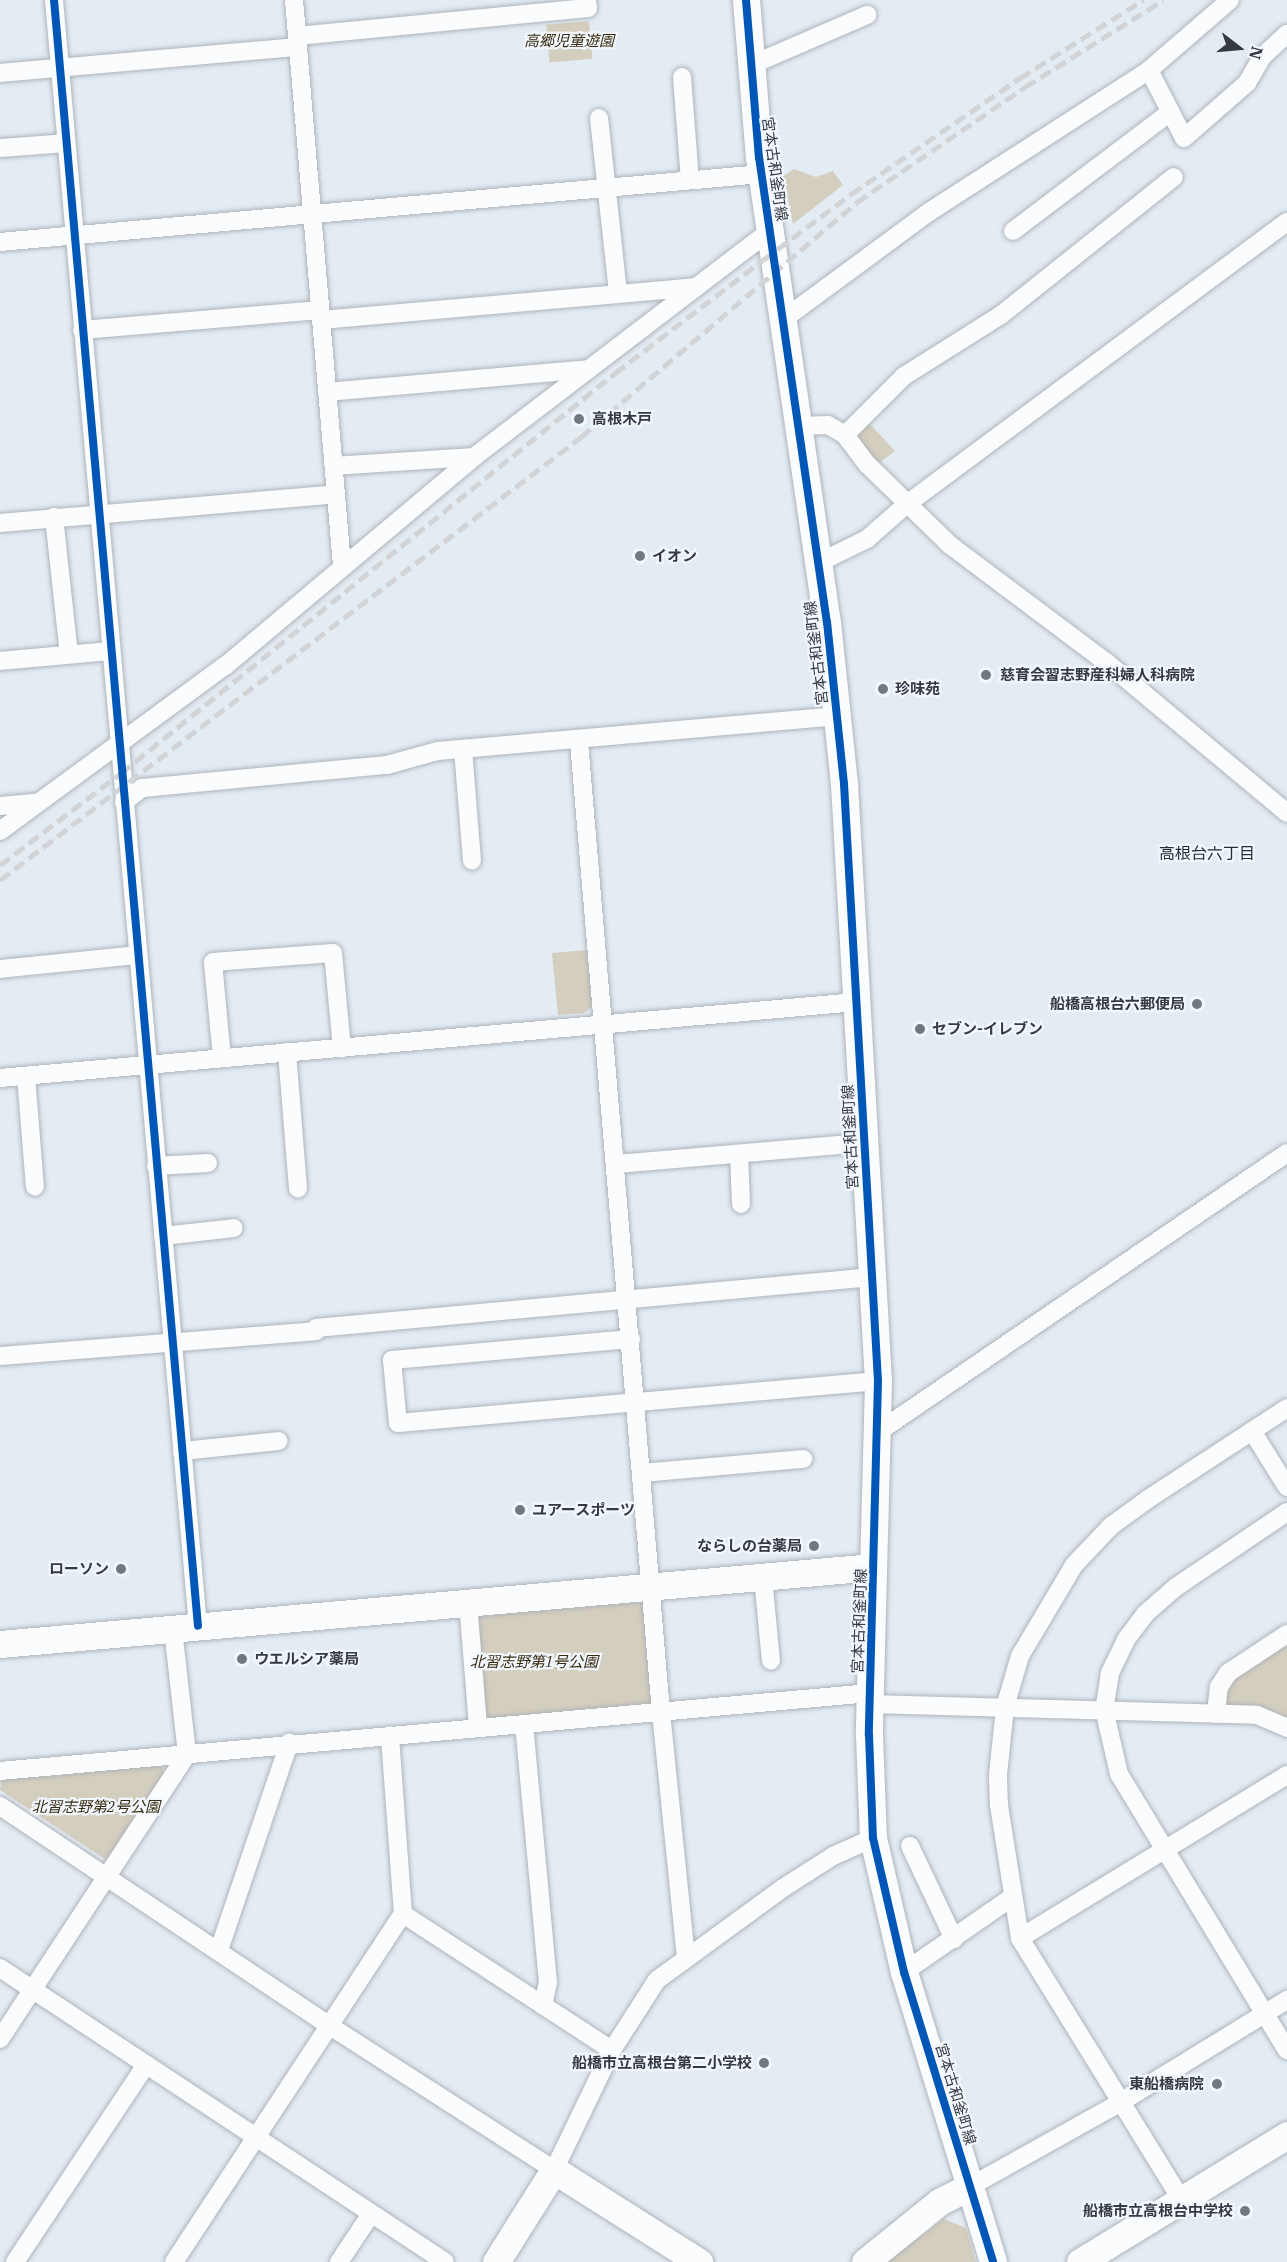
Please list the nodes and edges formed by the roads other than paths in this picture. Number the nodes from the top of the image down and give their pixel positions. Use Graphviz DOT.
graph roads {
  1 [pos="54,0"];
  2 [pos="294,0"];
  3 [pos="587,0"];
  4 [pos="746,0"];
  5 [pos="1230,0"];
  6 [pos="867,15"];
  7 [pos="1287,34"];
  8 [pos="297,41"];
  9 [pos="749,66"];
  10 [pos="59,67"];
  11 [pos="1149,70"];
  12 [pos="0,73"];
  13 [pos="682,77"];
  14 [pos="1169,113"];
  15 [pos="599,118"];
  16 [pos="66,143"];
  17 [pos="0,148"];
  18 [pos="762,174"];
  19 [pos="1174,177"];
  20 [pos="690,180"];
  21 [pos="607,188"];
  22 [pos="312,214"];
  23 [pos="1287,222"];
  24 [pos="770,231"];
  25 [pos="1013,231"];
  26 [pos="74,235"];
  27 [pos="0,242"];
  28 [pos="695,287"];
  29 [pos="618,293"];
  30 [pos="321,315"];
  31 [pos="784,319"];
  32 [pos="82,330"];
  33 [pos="588,369"];
  34 [pos="327,392"];
  35 [pos="799,426"];
  36 [pos="845,435"];
  37 [pos="474,457"];
  38 [pos="334,466"];
  39 [pos="336,494"];
  40 [pos="907,504"];
  41 [pos="98,512"];
  42 [pos="54,517"];
  43 [pos="0,523"];
  44 [pos="818,562"];
  45 [pos="342,566"];
  46 [pos="110,651"];
  47 [pos="69,654"];
  48 [pos="0,661"];
  49 [pos="838,716"];
  50 [pos="579,742"];
  51 [pos="119,747"];
  52 [pos="463,749"];
  53 [pos="124,802"];
  54 [pos="39,803"];
  55 [pos="0,806"];
  56 [pos="1287,813"];
  57 [pos="0,831"];
  58 [pos="472,861"];
  59 [pos="137,955"];
  60 [pos="0,969"];
  61 [pos="857,1002"];
  62 [pos="604,1025"];
  63 [pos="342,1049"];
  64 [pos="287,1052"];
  65 [pos="222,1058"];
  66 [pos="147,1066"];
  67 [pos="27,1076"];
  68 [pos="0,1078"];
  69 [pos="862,1143"];
  70 [pos="1287,1153"];
  71 [pos="739,1154"];
  72 [pos="208,1163"];
  73 [pos="617,1164"];
  74 [pos="156,1166"];
  75 [pos="35,1187"];
  76 [pos="298,1189"];
  77 [pos="741,1204"];
  78 [pos="234,1228"];
  79 [pos="163,1236"];
  80 [pos="873,1277"];
  81 [pos="628,1299"];
  82 [pos="631,1339"];
  83 [pos="172,1343"];
  84 [pos="0,1356"];
  85 [pos="878,1381"];
  86 [pos="636,1402"];
  87 [pos="1287,1408"];
  88 [pos="1252,1431"];
  89 [pos="878,1432"];
  90 [pos="278,1441"];
  91 [pos="182,1451"];
  92 [pos="803,1459"];
  93 [pos="642,1473"];
  94 [pos="1287,1487"];
  95 [pos="1287,1512"];
  96 [pos="873,1567"];
  97 [pos="763,1577"];
  98 [pos="650,1586"];
  99 [pos="468,1602"];
  100 [pos="185,1628"];
  101 [pos="1287,1634"];
  102 [pos="0,1644"];
  103 [pos="771,1661"];
  104 [pos="870,1699"];
  105 [pos="1005,1707"];
  106 [pos="1104,1709"];
  107 [pos="661,1712"];
  108 [pos="1216,1714"];
  109 [pos="524,1724"];
  110 [pos="478,1727"];
  111 [pos="1287,1728"];
  112 [pos="390,1735"];
  113 [pos="289,1743"];
  114 [pos="187,1754"];
  115 [pos="0,1771"];
  116 [pos="1287,1775"];
  117 [pos="0,1806"];
  118 [pos="873,1838"];
  119 [pos="910,1846"];
  120 [pos="1165,1849"];
  121 [pos="107,1876"];
  122 [pos="1011,1898"];
  123 [pos="403,1914"];
  124 [pos="1020,1938"];
  125 [pos="954,1939"];
  126 [pos="219,1950"];
  127 [pos="686,1958"];
  128 [pos="0,1968"];
  129 [pos="904,1972"];
  130 [pos="32,1990"];
  131 [pos="1287,2000"];
  132 [pos="543,2005"];
  133 [pos="1264,2014"];
  134 [pos="330,2026"];
  135 [pos="0,2039"];
  136 [pos="612,2050"];
  137 [pos="1287,2050"];
  138 [pos="146,2065"];
  139 [pos="1121,2102"];
  140 [pos="1287,2135"];
  141 [pos="257,2137"];
  142 [pos="554,2170"];
  143 [pos="971,2186"];
  144 [pos="1181,2199"];
  145 [pos="371,2214"];
  146 [pos="15,2262"];
  147 [pos="174,2262"];
  148 [pos="339,2262"];
  149 [pos="445,2262"];
  150 [pos="496,2262"];
  151 [pos="699,2262"];
  152 [pos="865,2262"];
  153 [pos="993,2262"];
  154 [pos="1080,2262"];
  1 -- 10 [label="street"];
  2 -- 8 [label="street"];
  3 -- 8 [label="street"];
  4 -- 9 [label="street, 宮本古和釜町線"];
  5 -- 11 [label="street"];
  6 -- 9 [label="street"];
  7 -- 14 [label="street"];
  8 -- 10 [label="street"];
  8 -- 22 [label="street"];
  9 -- 18 [label="street, 宮本古和釜町線"];
  10 -- 12 [label="street"];
  10 -- 16 [label="street"];
  11 -- 14 [label="street"];
  11 -- 31 [label="street"];
  13 -- 20 [label="street"];
  14 -- 25 [label="street"];
  15 -- 21 [label="street"];
  16 -- 17 [label="street"];
  16 -- 26 [label="street"];
  18 -- 20 [label="street"];
  18 -- 24 [label="street, 宮本古和釜町線"];
  19 -- 36 [label="street"];
  20 -- 21 [label="street"];
  21 -- 22 [label="street"];
  21 -- 29 [label="street"];
  22 -- 26 [label="street"];
  22 -- 30 [label="street"];
  23 -- 40 [label="street"];
  24 -- 28 [label="street"];
  24 -- 31 [label="street, 宮本古和釜町線"];
  26 -- 27 [label="street"];
  26 -- 32 [label="street"];
  28 -- 29 [label="street"];
  28 -- 33 [label="street"];
  29 -- 30 [label="street"];
  30 -- 32 [label="street"];
  30 -- 34 [label="street"];
  31 -- 35 [label="street, 宮本古和釜町線"];
  32 -- 41 [label="street"];
  33 -- 34 [label="street"];
  33 -- 37 [label="street"];
  34 -- 38 [label="street"];
  35 -- 36 [label="street"];
  35 -- 44 [label="street, 宮本古和釜町線"];
  36 -- 40 [label="street"];
  37 -- 38 [label="street"];
  37 -- 45 [label="street"];
  38 -- 39 [label="street"];
  39 -- 41 [label="street"];
  39 -- 45 [label="street"];
  40 -- 44 [label="street"];
  40 -- 56 [label="street"];
  41 -- 42 [label="street"];
  41 -- 46 [label="street"];
  42 -- 43 [label="street"];
  42 -- 47 [label="street"];
  44 -- 49 [label="street, 宮本古和釜町線"];
  45 -- 51 [label="street"];
  46 -- 47 [label="street"];
  46 -- 51 [label="street"];
  47 -- 48 [label="street"];
  49 -- 50 [label="street"];
  49 -- 61 [label="street, 宮本古和釜町線"];
  50 -- 52 [label="street"];
  50 -- 62 [label="street"];
  51 -- 53 [label="street"];
  51 -- 54 [label="street"];
  52 -- 53 [label="street"];
  52 -- 58 [label="street"];
  53 -- 59 [label="street"];
  54 -- 55 [label="street"];
  54 -- 57 [label="street"];
  59 -- 60 [label="street"];
  59 -- 66 [label="street"];
  61 -- 62 [label="street"];
  61 -- 69 [label="street, 宮本古和釜町線"];
  62 -- 63 [label="street"];
  62 -- 73 [label="street"];
  63 -- 64 [label="street"];
  63 -- 65 [label="street"];
  64 -- 65 [label="street"];
  64 -- 76 [label="street"];
  65 -- 66 [label="street"];
  66 -- 67 [label="street"];
  66 -- 74 [label="street"];
  67 -- 68 [label="street"];
  67 -- 75 [label="street"];
  69 -- 71 [label="street"];
  69 -- 80 [label="street, 宮本古和釜町線"];
  70 -- 89 [label="street"];
  71 -- 73 [label="street"];
  71 -- 77 [label="street"];
  72 -- 74 [label="street"];
  73 -- 81 [label="street"];
  74 -- 79 [label="street"];
  78 -- 79 [label="street"];
  79 -- 83 [label="street"];
  80 -- 81 [label="street"];
  80 -- 85 [label="street, 宮本古和釜町線"];
  81 -- 82 [label="street"];
  81 -- 83 [label="street"];
  82 -- 86 [label="street"];
  82 -- 86 [label="street"];
  83 -- 84 [label="street"];
  83 -- 91 [label="street"];
  85 -- 86 [label="street"];
  85 -- 89 [label="street, 宮本古和釜町線"];
  86 -- 93 [label="street"];
  87 -- 88 [label="street"];
  88 -- 94 [label="street"];
  88 -- 105 [label="street"];
  89 -- 96 [label="street, 宮本古和釜町線"];
  90 -- 91 [label="street"];
  91 -- 100 [label="street"];
  92 -- 93 [label="street"];
  93 -- 98 [label="street"];
  95 -- 106 [label="street"];
  96 -- 97 [label="street"];
  96 -- 104 [label="street, 宮本古和釜町線"];
  97 -- 98 [label="street"];
  97 -- 103 [label="street"];
  98 -- 99 [label="street"];
  98 -- 107 [label="street"];
  99 -- 100 [label="street"];
  99 -- 110 [label="street"];
  100 -- 102 [label="street"];
  100 -- 114 [label="street"];
  101 -- 108 [label="street"];
  104 -- 105 [label="street"];
  104 -- 107 [label="street"];
  104 -- 118 [label="street, 宮本古和釜町線"];
  105 -- 106 [label="street"];
  105 -- 122 [label="street"];
  106 -- 108 [label="street"];
  106 -- 120 [label="street"];
  107 -- 109 [label="street"];
  107 -- 127 [label="street"];
  108 -- 111 [label="street"];
  109 -- 110 [label="street"];
  109 -- 132 [label="street"];
  110 -- 112 [label="street"];
  112 -- 113 [label="street"];
  112 -- 123 [label="street"];
  113 -- 114 [label="street"];
  113 -- 126 [label="street"];
  114 -- 115 [label="street"];
  114 -- 121 [label="street"];
  116 -- 120 [label="street"];
  117 -- 121 [label="street"];
  118 -- 127 [label="street"];
  118 -- 129 [label="street, 宮本古和釜町線"];
  119 -- 125 [label="street"];
  120 -- 124 [label="street"];
  120 -- 133 [label="street"];
  121 -- 126 [label="street"];
  121 -- 130 [label="street"];
  122 -- 124 [label="street"];
  122 -- 125 [label="street"];
  123 -- 132 [label="street"];
  123 -- 134 [label="street"];
  124 -- 139 [label="street"];
  125 -- 129 [label="street"];
  126 -- 134 [label="street"];
  127 -- 136 [label="street"];
  128 -- 130 [label="street"];
  129 -- 143 [label="street, 宮本古和釜町線"];
  130 -- 135 [label="street"];
  130 -- 138 [label="street"];
  131 -- 133 [label="street"];
  132 -- 136 [label="street"];
  133 -- 137 [label="street"];
  133 -- 139 [label="street"];
  134 -- 141 [label="street"];
  134 -- 142 [label="street"];
  136 -- 142 [label="street"];
  138 -- 141 [label="street"];
  138 -- 146 [label="street"];
  139 -- 143 [label="street"];
  139 -- 144 [label="street"];
  140 -- 144 [label="street"];
  141 -- 145 [label="street"];
  141 -- 147 [label="street"];
  142 -- 150 [label="street"];
  142 -- 151 [label="street"];
  143 -- 152 [label="street"];
  143 -- 153 [label="street, 宮本古和釜町線"];
  144 -- 154 [label="street"];
  145 -- 148 [label="street"];
  145 -- 149 [label="street"];
}
